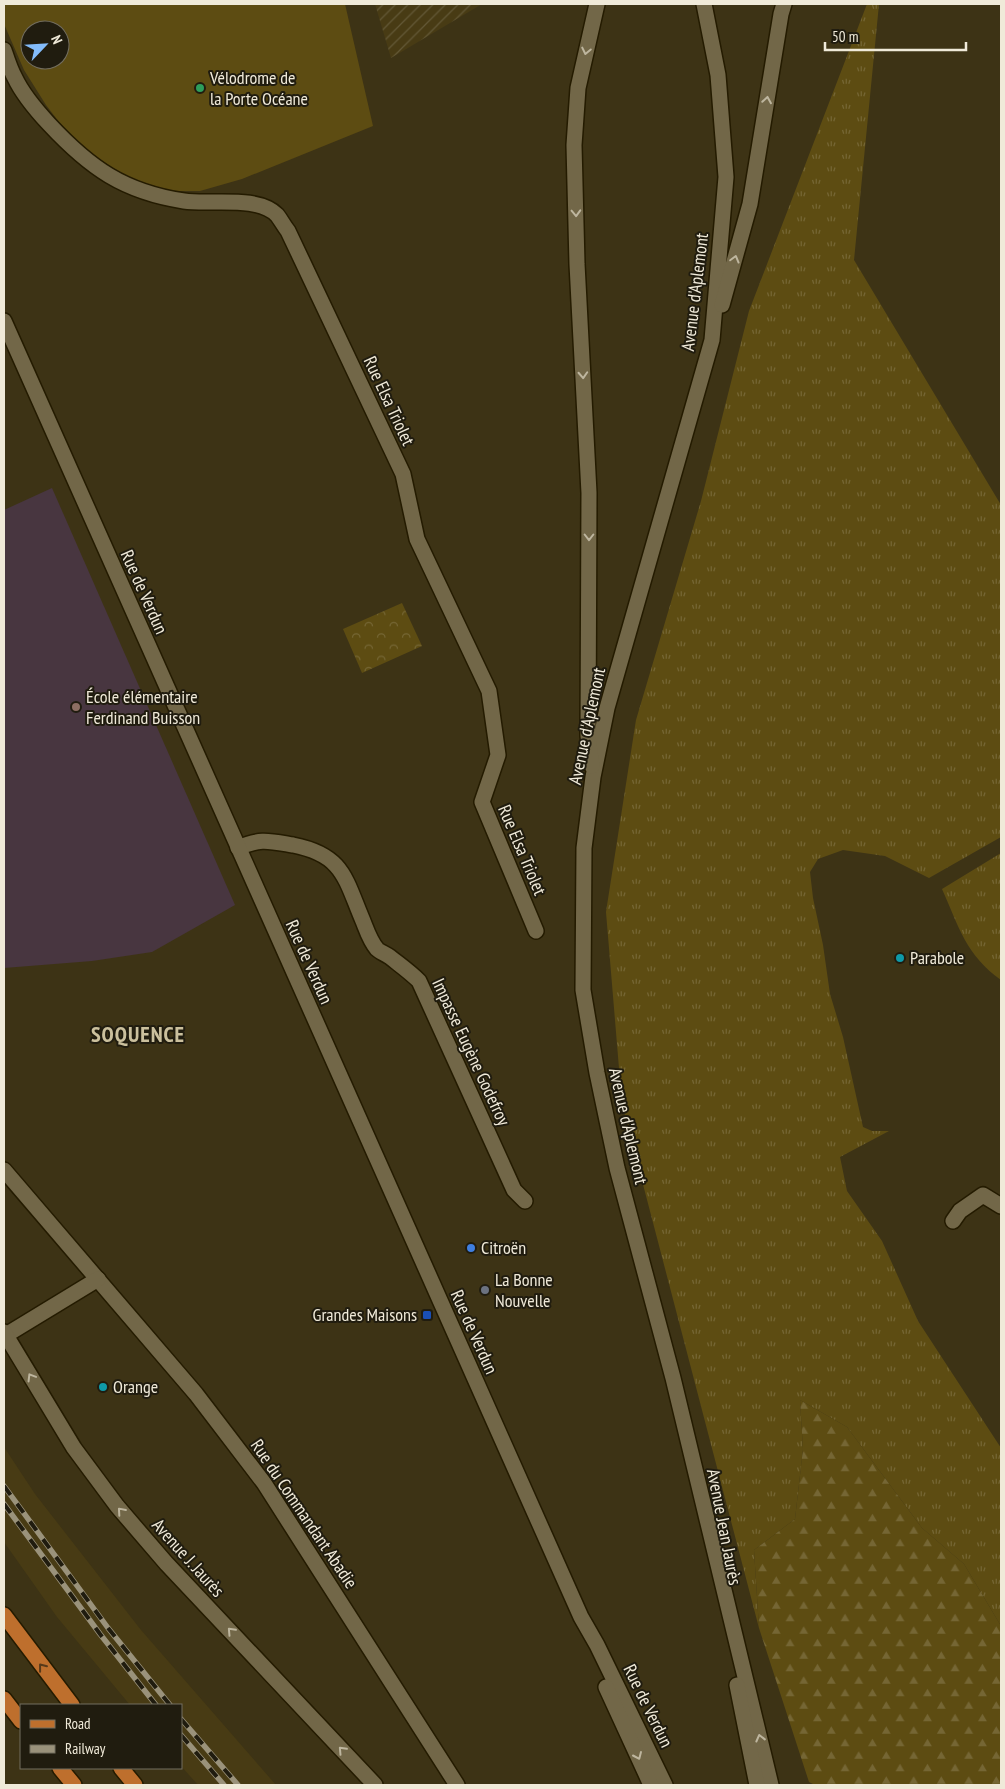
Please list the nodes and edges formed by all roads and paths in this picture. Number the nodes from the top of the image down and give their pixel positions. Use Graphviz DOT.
graph roads {
  1 [pos="597,4"];
  2 [pos="704,4"];
  3 [pos="784,4"];
  4 [pos="4,50"];
  5 [pos="4,321"];
  6 [pos="712,340"];
  7 [pos="593,777"];
  8 [pos="238,848"];
  9 [pos="536,931"];
  10 [pos="4,1170"];
  11 [pos="525,1201"];
  12 [pos="1001,1206"];
  13 [pos="953,1221"];
  14 [pos="98,1279"];
  15 [pos="5,1334"];
  16 [pos="692,1458"];
  17 [pos="4,1615"];
  18 [pos="581,1617"];
  19 [pos="4,1699"];
  20 [pos="71,1704"];
  21 [pos="20,1720"];
  22 [pos="61,1769"];
  23 [pos="122,1769"];
  24 [pos="74,1785"];
  25 [pos="134,1785"];
  26 [pos="375,1785"];
  27 [pos="457,1785"];
  28 [pos="651,1785"];
  29 [pos="665,1785"];
  30 [pos="757,1785"];
  31 [pos="771,1785"];
  1 -- 7 [label="street, one-way"];
  2 -- 6 [label="street, Avenue d'Aplemont"];
  6 -- 3 [label="street, one-way"];
  4 -- 9 [label="street, Rue Elsa Triolet"];
  5 -- 8 [label="street, Rue de Verdun"];
  6 -- 7 [label="street, Avenue d'Aplemont"];
  7 -- 16 [label="street, Avenue d'Aplemont"];
  8 -- 11 [label="street, Impasse Eugène Godefroy"];
  8 -- 18 [label="street, Rue de Verdun"];
  10 -- 14 [label="street, Rue du Commandant Abadie"];
  12 -- 13 [label="street"];
  14 -- 15 [label="street"];
  14 -- 27 [label="street, Rue du Commandant Abadie"];
  26 -- 15 [label="street, Avenue J. Jaurès, one-way"];
  16 -- 30 [label="street, Avenue Jean Jaurès"];
  31 -- 16 [label="street, Avenue Jean Jaurès, one-way"];
  20 -- 17 [label="main road, one-way"];
  18 -- 28 [label="street, Rue de Verdun, one-way"];
  18 -- 29 [label="street, Rue de Verdun"];
  19 -- 21 [label="main road"];
  22 -- 24 [label="main road"];
  23 -- 25 [label="main road"];
}
